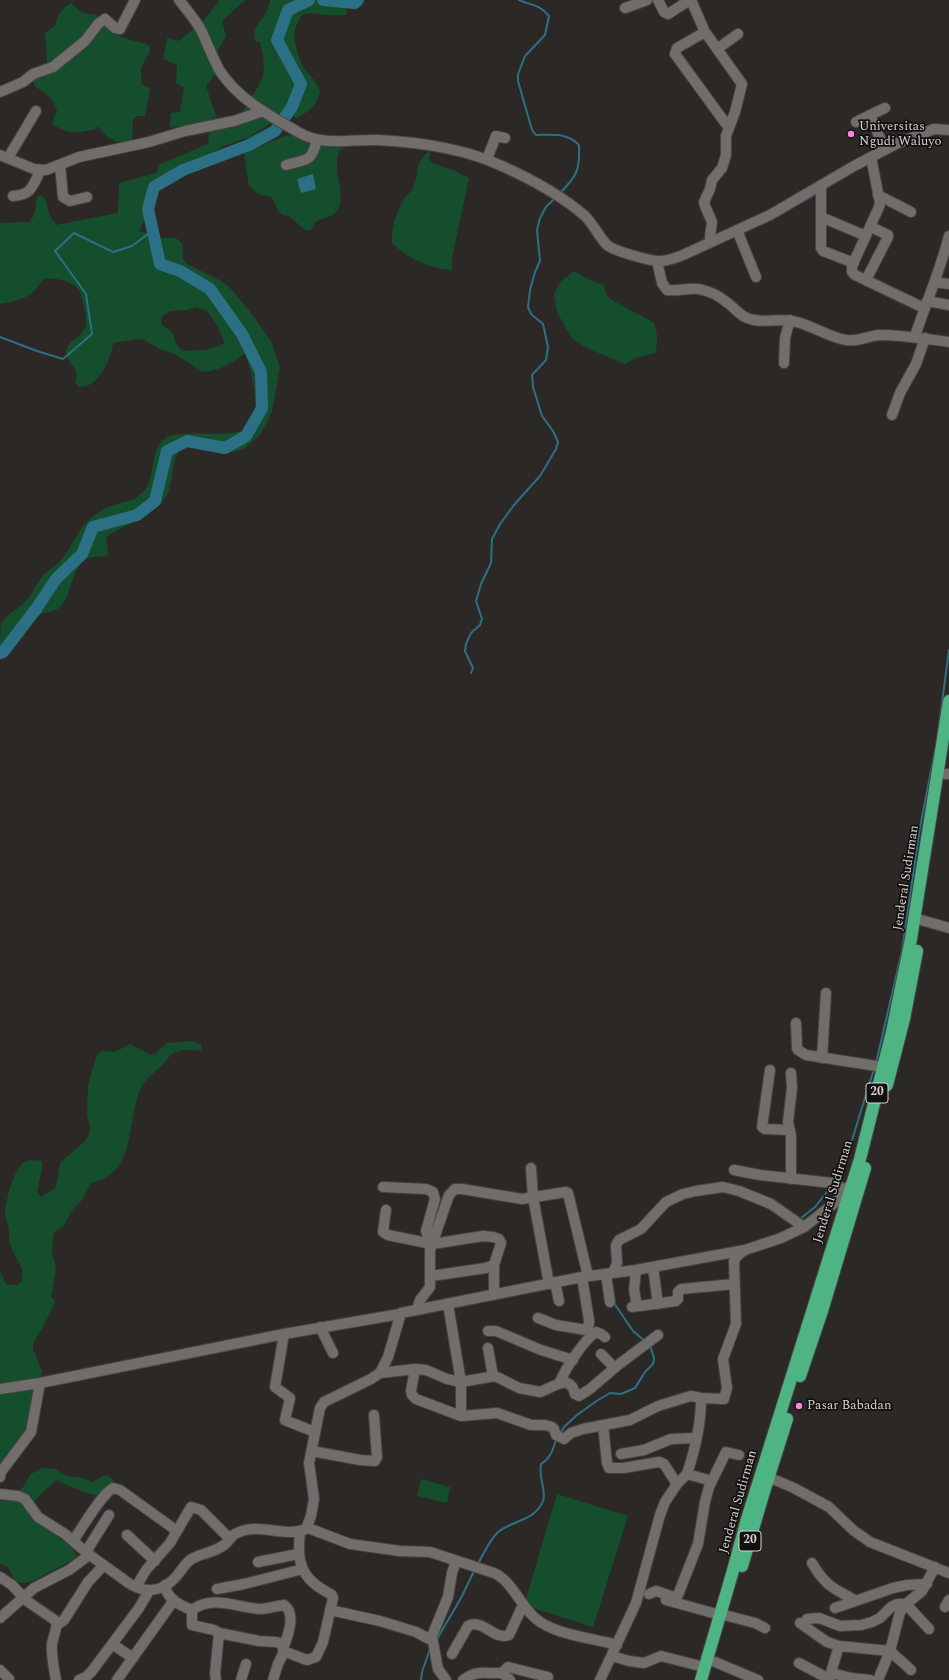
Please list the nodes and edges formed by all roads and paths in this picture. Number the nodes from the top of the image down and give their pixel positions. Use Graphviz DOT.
graph roads {
  1 [pos="135,0"];
  2 [pos="179,0"];
  3 [pos="647,0"];
  4 [pos="658,0"];
  5 [pos="691,0"];
  6 [pos="625,8"];
  7 [pos="705,32"];
  8 [pos="738,34"];
  9 [pos="717,49"];
  10 [pos="0,92"];
  11 [pos="885,108"];
  12 [pos="36,111"];
  13 [pos="263,111"];
  14 [pos="870,115"];
  15 [pos="856,122"];
  16 [pos="729,128"];
  17 [pos="949,130"];
  18 [pos="505,138"];
  19 [pos="317,140"];
  20 [pos="885,150"];
  21 [pos="2,157"];
  22 [pos="871,157"];
  23 [pos="487,159"];
  24 [pos="60,165"];
  25 [pos="286,165"];
  26 [pos="40,171"];
  27 [pos="821,185"];
  28 [pos="878,195"];
  29 [pos="13,196"];
  30 [pos="87,197"];
  31 [pos="911,212"];
  32 [pos="821,217"];
  33 [pos="737,230"];
  34 [pos="868,232"];
  35 [pos="949,240"];
  36 [pos="711,242"];
  37 [pos="657,261"];
  38 [pos="854,263"];
  39 [pos="756,278"];
  40 [pos="866,280"];
  41 [pos="935,282"];
  42 [pos="949,284"];
  43 [pos="925,305"];
  44 [pos="949,305"];
  45 [pos="790,320"];
  46 [pos="920,337"];
  47 [pos="949,342"];
  48 [pos="784,363"];
  49 [pos="892,415"];
  50 [pos="949,701"];
  51 [pos="948,716"];
  52 [pos="949,748"];
  53 [pos="947,774"];
  54 [pos="918,919"];
  55 [pos="949,928"];
  56 [pos="826,993"];
  57 [pos="796,1023"];
  58 [pos="822,1058"];
  59 [pos="883,1067"];
  60 [pos="770,1070"];
  61 [pos="791,1073"];
  62 [pos="790,1130"];
  63 [pos="531,1168"];
  64 [pos="734,1170"];
  65 [pos="791,1178"];
  66 [pos="849,1186"];
  67 [pos="383,1187"];
  68 [pos="533,1197"];
  69 [pos="386,1210"];
  70 [pos="804,1227"];
  71 [pos="433,1241"];
  72 [pos="744,1250"];
  73 [pos="494,1265"];
  74 [pos="653,1267"];
  75 [pos="636,1270"];
  76 [pos="610,1273"];
  77 [pos="431,1276"];
  78 [pos="585,1276"];
  79 [pos="552,1283"];
  80 [pos="736,1284"];
  81 [pos="494,1294"];
  82 [pos="559,1301"];
  83 [pos="610,1302"];
  84 [pos="448,1304"];
  85 [pos="658,1304"];
  86 [pos="418,1309"];
  87 [pos="400,1314"];
  88 [pos="538,1318"];
  89 [pos="320,1327"];
  90 [pos="488,1331"];
  91 [pos="284,1334"];
  92 [pos="658,1335"];
  93 [pos="605,1337"];
  94 [pos="488,1348"];
  95 [pos="333,1353"];
  96 [pos="601,1354"];
  97 [pos="573,1360"];
  98 [pos="615,1368"];
  99 [pos="414,1369"];
  100 [pos="380,1373"];
  101 [pos="493,1376"];
  102 [pos="460,1382"];
  103 [pos="40,1383"];
  104 [pos="559,1384"];
  105 [pos="0,1390"];
  106 [pos="701,1398"];
  107 [pos="374,1415"];
  108 [pos="461,1416"];
  109 [pos="603,1425"];
  110 [pos="315,1432"];
  111 [pos="696,1438"];
  112 [pos="312,1451"];
  113 [pos="621,1454"];
  114 [pos="739,1455"];
  115 [pos="687,1474"];
  116 [pos="0,1477"];
  117 [pos="773,1479"];
  118 [pos="712,1481"];
  119 [pos="677,1484"];
  120 [pos="0,1494"];
  121 [pos="109,1515"];
  122 [pos="304,1529"];
  123 [pos="177,1531"];
  124 [pos="127,1535"];
  125 [pos="230,1539"];
  126 [pos="74,1541"];
  127 [pos="87,1553"];
  128 [pos="298,1554"];
  129 [pos="155,1561"];
  130 [pos="456,1561"];
  131 [pos="258,1562"];
  132 [pos="812,1563"];
  133 [pos="103,1566"];
  134 [pos="935,1567"];
  135 [pos="303,1569"];
  136 [pos="949,1572"];
  137 [pos="0,1576"];
  138 [pos="926,1584"];
  139 [pos="165,1585"];
  140 [pos="136,1588"];
  141 [pos="217,1589"];
  142 [pos="149,1591"];
  143 [pos="644,1593"];
  144 [pos="23,1597"];
  145 [pos="174,1600"];
  146 [pos="856,1601"];
  147 [pos="906,1604"];
  148 [pos="523,1606"];
  149 [pos="835,1608"];
  150 [pos="192,1610"];
  151 [pos="330,1610"];
  152 [pos="724,1616"];
  153 [pos="0,1618"];
  154 [pos="57,1624"];
  155 [pos="765,1628"];
  156 [pos="929,1629"];
  157 [pos="220,1633"];
  158 [pos="432,1636"];
  159 [pos="112,1644"];
  160 [pos="617,1645"];
  161 [pos="839,1646"];
  162 [pos="284,1648"];
  163 [pos="890,1651"];
  164 [pos="452,1654"];
  165 [pos="612,1656"];
  166 [pos="133,1658"];
  167 [pos="799,1663"];
  168 [pos="246,1664"];
  169 [pos="710,1664"];
  170 [pos="0,1670"];
  171 [pos="911,1670"];
  172 [pos="502,1672"];
  173 [pos="832,1673"];
  174 [pos="548,1677"];
  175 [pos="9,1679"];
  176 [pos="56,1680"];
  177 [pos="80,1680"];
  178 [pos="117,1680"];
  179 [pos="216,1680"];
  180 [pos="241,1680"];
  181 [pos="273,1680"];
  182 [pos="446,1680"];
  183 [pos="463,1680"];
  184 [pos="510,1680"];
  185 [pos="600,1680"];
  186 [pos="701,1680"];
  187 [pos="709,1680"];
  188 [pos="758,1680"];
  189 [pos="870,1680"];
  190 [pos="878,1680"];
  1 -- 10 [label="street"];
  2 -- 13 [label="street"];
  3 -- 6 [label="street"];
  4 -- 5 [label="street"];
  5 -- 7 [label="street"];
  7 -- 9 [label="street"];
  7 -- 16 [label="street"];
  8 -- 9 [label="street"];
  9 -- 16 [label="street"];
  11 -- 14 [label="street"];
  12 -- 21 [label="street"];
  13 -- 19 [label="street"];
  13 -- 24 [label="street"];
  14 -- 15 [label="street"];
  14 -- 20 [label="street"];
  16 -- 36 [label="street"];
  17 -- 20 [label="street"];
  18 -- 23 [label="street"];
  19 -- 23 [label="street"];
  19 -- 25 [label="street"];
  20 -- 22 [label="street"];
  21 -- 26 [label="street"];
  22 -- 27 [label="street"];
  22 -- 28 [label="street"];
  23 -- 37 [label="street"];
  24 -- 26 [label="street"];
  24 -- 30 [label="street"];
  26 -- 29 [label="street"];
  27 -- 32 [label="street"];
  27 -- 33 [label="street"];
  28 -- 31 [label="street"];
  28 -- 34 [label="street"];
  32 -- 34 [label="street"];
  32 -- 38 [label="street"];
  33 -- 36 [label="street"];
  33 -- 39 [label="street"];
  34 -- 38 [label="street"];
  34 -- 40 [label="street"];
  35 -- 41 [label="street"];
  36 -- 37 [label="street"];
  37 -- 45 [label="street"];
  38 -- 40 [label="street"];
  40 -- 43 [label="street"];
  41 -- 42 [label="street"];
  41 -- 43 [label="street"];
  43 -- 44 [label="street"];
  43 -- 46 [label="street"];
  45 -- 46 [label="street"];
  45 -- 48 [label="street"];
  46 -- 47 [label="street"];
  46 -- 49 [label="street"];
  50 -- 51 [label="highway, Jenderal Sudirman / 20"];
  51 -- 54 [label="highway, Jenderal Sudirman / 20"];
  52 -- 53 [label="highway, Jenderal Sudirman / 20"];
  53 -- 54 [label="highway, Jenderal Sudirman / 20"];
  54 -- 55 [label="street"];
  54 -- 59 [label="highway, Jenderal Sudirman / 20"];
  54 -- 117 [label="highway, Jenderal Sudirman / 20"];
  56 -- 58 [label="street"];
  57 -- 58 [label="street"];
  58 -- 59 [label="street"];
  59 -- 66 [label="highway, Jenderal Sudirman / 20"];
  60 -- 62 [label="street"];
  61 -- 62 [label="street"];
  62 -- 65 [label="street"];
  63 -- 68 [label="street"];
  64 -- 65 [label="street"];
  65 -- 66 [label="street"];
  66 -- 70 [label="street"];
  66 -- 152 [label="highway, Jenderal Sudirman / 20"];
  67 -- 71 [label="street"];
  68 -- 71 [label="street"];
  68 -- 78 [label="street"];
  68 -- 79 [label="street"];
  69 -- 71 [label="street"];
  70 -- 72 [label="street"];
  70 -- 76 [label="street"];
  71 -- 73 [label="street"];
  71 -- 77 [label="street"];
  72 -- 74 [label="street"];
  72 -- 80 [label="street"];
  73 -- 77 [label="street"];
  73 -- 81 [label="street"];
  74 -- 75 [label="street"];
  74 -- 85 [label="street"];
  75 -- 76 [label="street"];
  75 -- 85 [label="street"];
  76 -- 78 [label="street"];
  76 -- 83 [label="street"];
  77 -- 86 [label="street"];
  78 -- 79 [label="street"];
  78 -- 88 [label="street"];
  79 -- 81 [label="street"];
  79 -- 82 [label="street"];
  80 -- 85 [label="street"];
  80 -- 106 [label="street"];
  81 -- 84 [label="street"];
  84 -- 86 [label="street"];
  84 -- 102 [label="street"];
  86 -- 87 [label="street"];
  87 -- 89 [label="street"];
  87 -- 100 [label="street"];
  89 -- 91 [label="street"];
  89 -- 95 [label="street"];
  90 -- 97 [label="street"];
  91 -- 103 [label="street"];
  91 -- 110 [label="street"];
  92 -- 98 [label="street"];
  93 -- 97 [label="street"];
  94 -- 101 [label="street"];
  96 -- 98 [label="street"];
  97 -- 104 [label="street"];
  98 -- 104 [label="street"];
  99 -- 100 [label="street"];
  99 -- 102 [label="street"];
  99 -- 108 [label="street"];
  100 -- 110 [label="street"];
  101 -- 102 [label="street"];
  101 -- 104 [label="street"];
  102 -- 108 [label="street"];
  103 -- 105 [label="street"];
  103 -- 116 [label="street"];
  106 -- 109 [label="street"];
  106 -- 111 [label="street"];
  107 -- 112 [label="street"];
  108 -- 109 [label="street"];
  109 -- 119 [label="street"];
  110 -- 112 [label="street"];
  111 -- 113 [label="street"];
  111 -- 115 [label="street"];
  112 -- 122 [label="street"];
  114 -- 118 [label="street"];
  115 -- 118 [label="street"];
  115 -- 119 [label="street"];
  117 -- 134 [label="street"];
  117 -- 152 [label="highway, Jenderal Sudirman / 20"];
  118 -- 143 [label="street"];
  119 -- 143 [label="street"];
  120 -- 126 [label="street"];
  121 -- 127 [label="street"];
  122 -- 125 [label="street"];
  122 -- 128 [label="street"];
  122 -- 130 [label="street"];
  123 -- 125 [label="street"];
  123 -- 126 [label="street"];
  123 -- 129 [label="street"];
  124 -- 129 [label="street"];
  125 -- 139 [label="street"];
  126 -- 127 [label="street"];
  127 -- 133 [label="street"];
  127 -- 144 [label="street"];
  128 -- 131 [label="street"];
  128 -- 135 [label="street"];
  129 -- 140 [label="street"];
  130 -- 148 [label="street"];
  130 -- 158 [label="street"];
  132 -- 146 [label="street"];
  133 -- 140 [label="street"];
  133 -- 154 [label="street"];
  134 -- 136 [label="street"];
  134 -- 138 [label="street"];
  135 -- 141 [label="street"];
  135 -- 151 [label="street"];
  137 -- 144 [label="street"];
  138 -- 146 [label="street"];
  138 -- 147 [label="street"];
  139 -- 142 [label="street"];
  139 -- 145 [label="street"];
  140 -- 142 [label="street"];
  142 -- 159 [label="street"];
  143 -- 152 [label="street"];
  143 -- 160 [label="street"];
  144 -- 153 [label="street"];
  144 -- 154 [label="street"];
  145 -- 150 [label="street"];
  145 -- 166 [label="street"];
  146 -- 149 [label="street"];
  147 -- 156 [label="street"];
  147 -- 161 [label="street"];
  147 -- 163 [label="street"];
  148 -- 160 [label="street"];
  148 -- 164 [label="street"];
  150 -- 157 [label="street"];
  150 -- 162 [label="street"];
  151 -- 158 [label="street"];
  151 -- 162 [label="street"];
  152 -- 155 [label="street"];
  152 -- 169 [label="highway, Jenderal Sudirman / 20"];
  154 -- 176 [label="street"];
  157 -- 162 [label="street"];
  157 -- 179 [label="street"];
  158 -- 182 [label="street"];
  159 -- 166 [label="street"];
  159 -- 177 [label="street"];
  160 -- 165 [label="street"];
  161 -- 163 [label="street"];
  161 -- 173 [label="street"];
  162 -- 181 [label="street"];
  163 -- 171 [label="street"];
  163 -- 190 [label="street"];
  165 -- 169 [label="street"];
  165 -- 185 [label="street"];
  166 -- 178 [label="street"];
  167 -- 173 [label="street"];
  168 -- 180 [label="street"];
  169 -- 186 [label="highway, Jenderal Sudirman / 20"];
  169 -- 187 [label="highway, Jenderal Sudirman / 20"];
  169 -- 188 [label="street"];
  170 -- 175 [label="street"];
  172 -- 174 [label="street"];
  172 -- 183 [label="street"];
  172 -- 184 [label="street"];
  173 -- 189 [label="street"];
}
